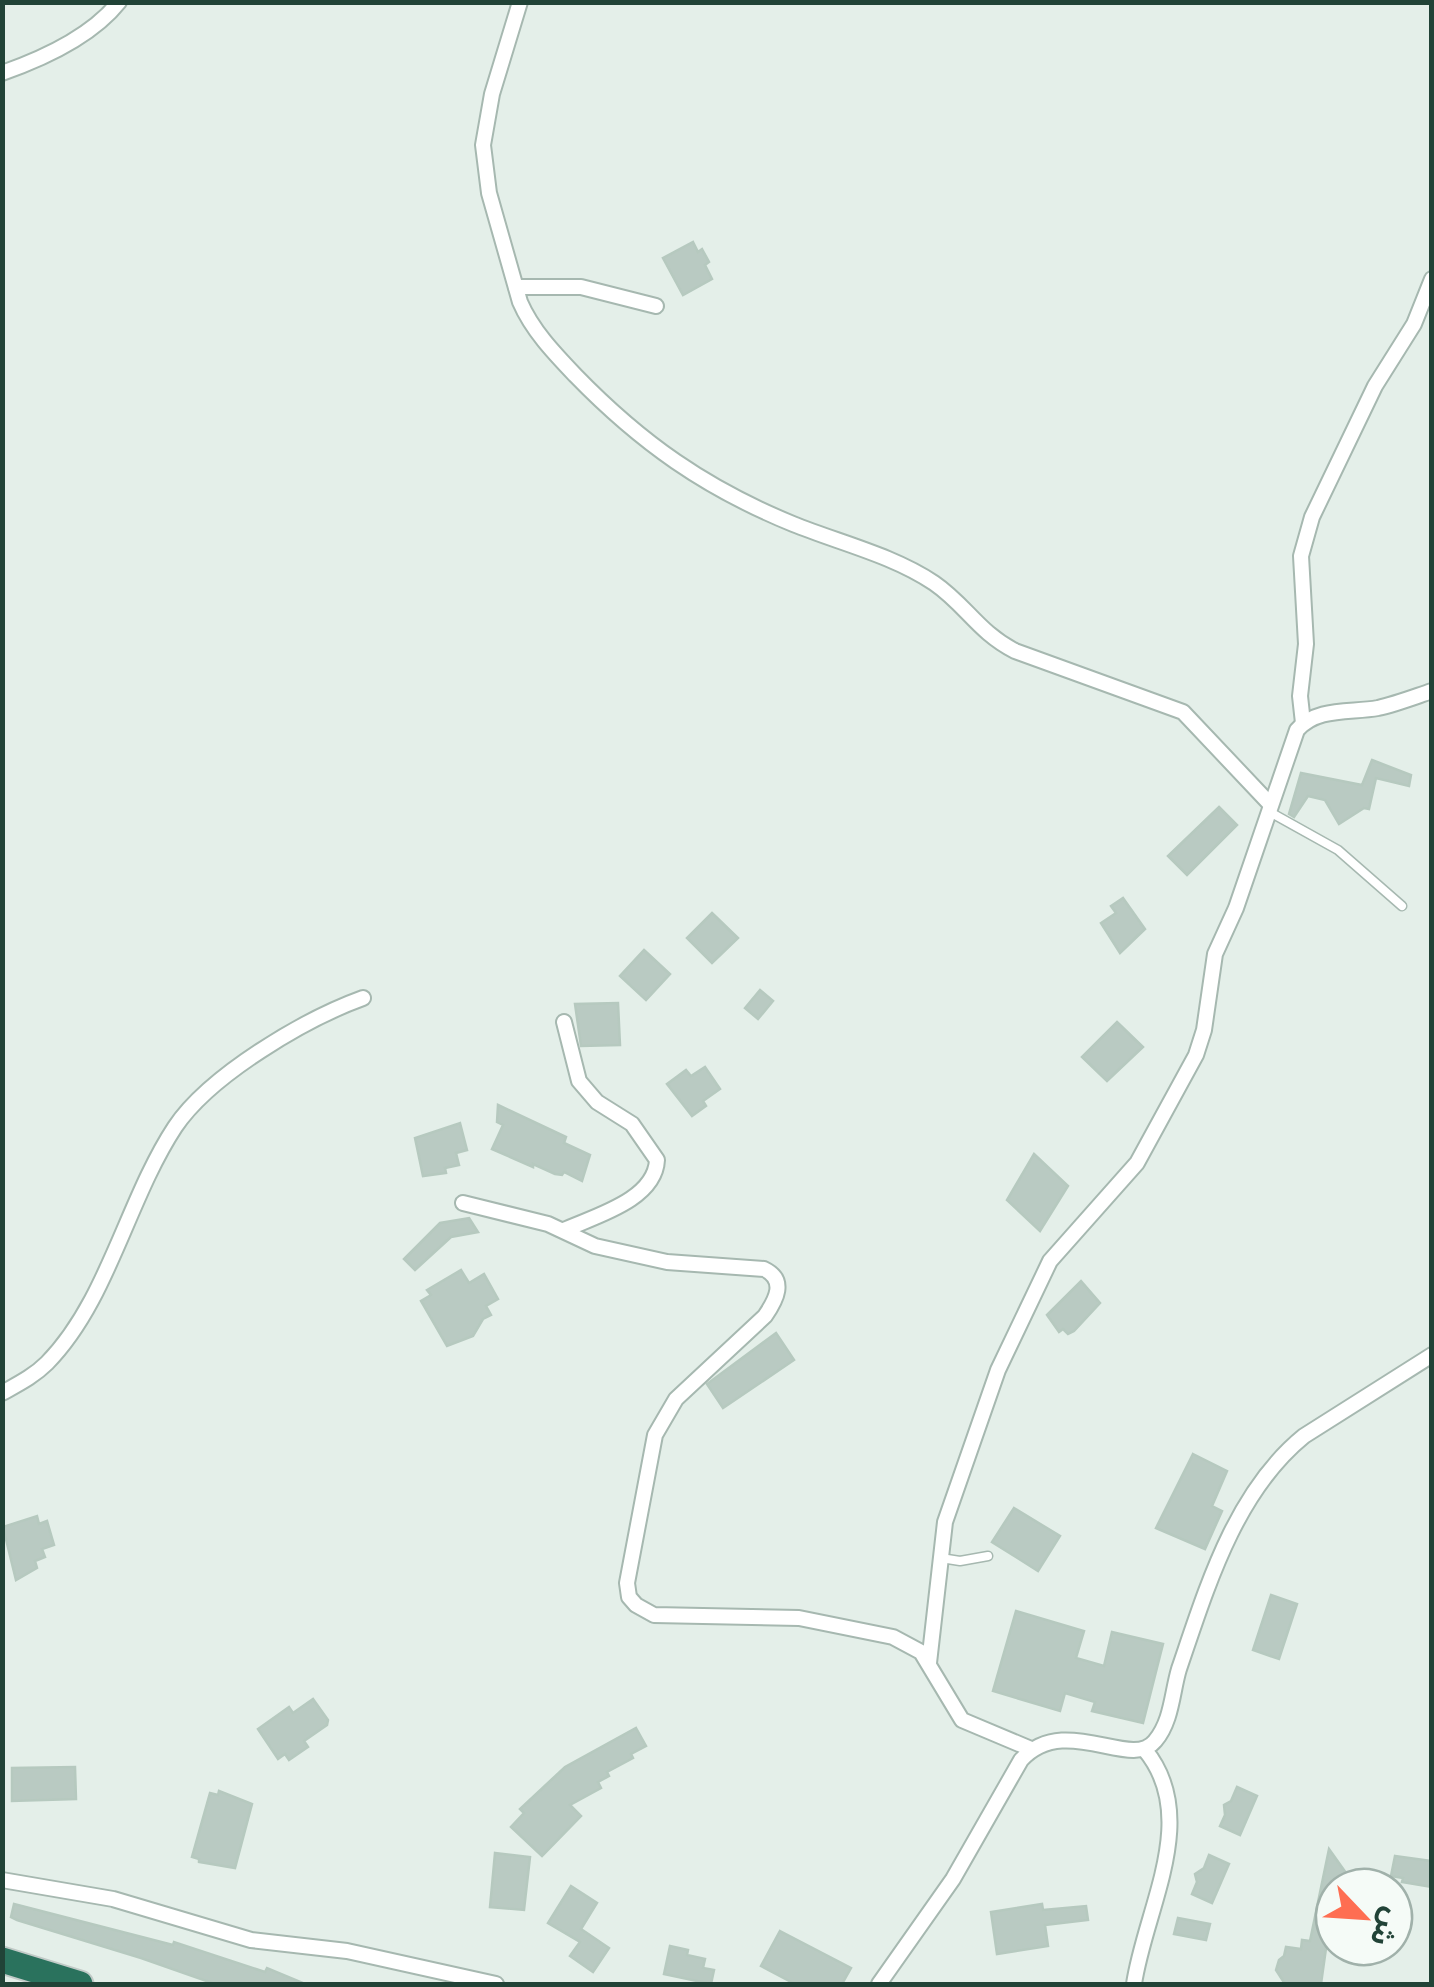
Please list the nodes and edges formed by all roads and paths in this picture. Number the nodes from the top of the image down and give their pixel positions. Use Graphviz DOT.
graph roads {
  1 [pos="119,2"];
  2 [pos="520,2"];
  3 [pos="2,73"];
  4 [pos="1432,279"];
  5 [pos="516,287"];
  6 [pos="656,306"];
  7 [pos="1432,691"];
  8 [pos="1303,723"];
  9 [pos="1269,807"];
  10 [pos="1402,906"];
  11 [pos="363,998"];
  12 [pos="564,1022"];
  13 [pos="463,1203"];
  14 [pos="564,1230"];
  15 [pos="1432,1355"];
  16 [pos="2,1393"];
  17 [pos="988,1556"];
  18 [pos="942,1558"];
  19 [pos="929,1663"];
  20 [pos="1032,1749"];
  21 [pos="1145,1750"];
  22 [pos="2,1880"];
  23 [pos="2,1960"];
  24 [pos="2,1976"];
  25 [pos="31,1984"];
  26 [pos="80,1984"];
  27 [pos="496,1984"];
  28 [pos="880,1984"];
  29 [pos="1134,1984"];
  1 -- 3 [label="street"];
  2 -- 5 [label="street"];
  4 -- 8 [label="street"];
  5 -- 6 [label="street"];
  5 -- 9 [label="street"];
  7 -- 8 [label="street"];
  8 -- 9 [label="street"];
  9 -- 10 [label="lane"];
  9 -- 18 [label="street"];
  11 -- 16 [label="street"];
  12 -- 14 [label="street"];
  13 -- 14 [label="street"];
  14 -- 19 [label="street"];
  15 -- 21 [label="street"];
  17 -- 18 [label="lane"];
  18 -- 19 [label="street"];
  19 -- 20 [label="street"];
  20 -- 21 [label="street"];
  20 -- 28 [label="street"];
  21 -- 29 [label="street"];
  22 -- 27 [label="street"];
  23 -- 26 [label="highway"];
  24 -- 25 [label="highway"];
}
